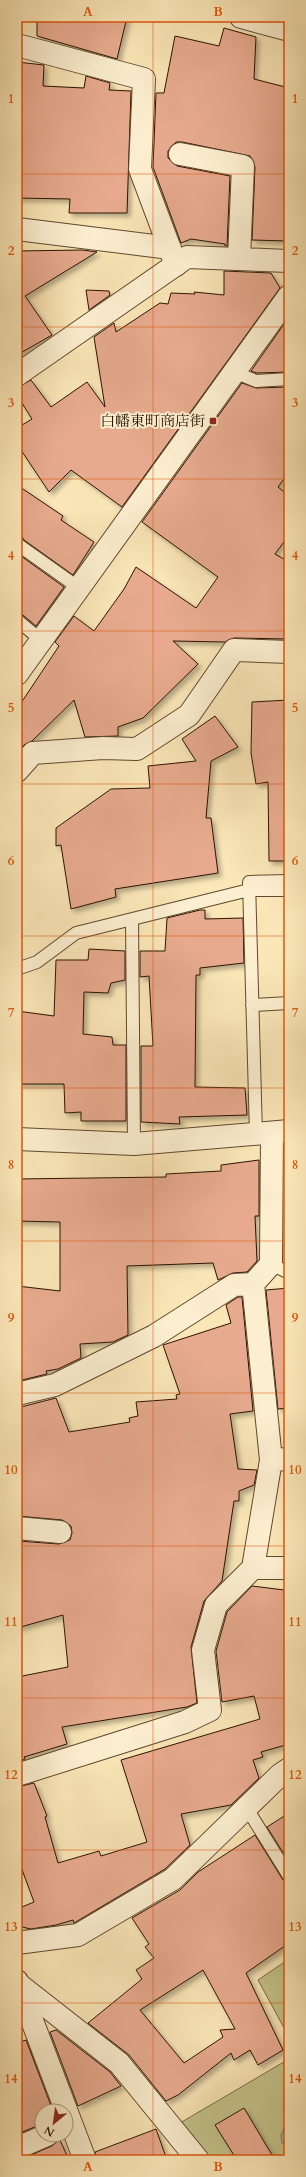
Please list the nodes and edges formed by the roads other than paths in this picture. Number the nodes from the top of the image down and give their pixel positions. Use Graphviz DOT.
graph roads {
  1 [pos="241,17"];
  2 [pos="289,30"];
  3 [pos="17,45"];
  4 [pos="180,154"];
  5 [pos="17,229"];
  6 [pos="173,256"];
  7 [pos="239,259"];
  8 [pos="289,261"];
  9 [pos="289,296"];
  10 [pos="234,372"];
  11 [pos="17,375"];
  12 [pos="289,379"];
  13 [pos="17,544"];
  14 [pos="79,588"];
  15 [pos="17,620"];
  16 [pos="41,640"];
  17 [pos="289,652"];
  18 [pos="17,674"];
  19 [pos="17,771"];
  20 [pos="289,881"];
  21 [pos="249,890"];
  22 [pos="289,890"];
  23 [pos="132,919"];
  24 [pos="17,969"];
  25 [pos="289,1003"];
  26 [pos="252,1004"];
  27 [pos="272,1133"];
  28 [pos="17,1139"];
  29 [pos="134,1144"];
  30 [pos="280,1268"];
  31 [pos="253,1284"];
  32 [pos="17,1394"];
  33 [pos="280,1460"];
  34 [pos="17,1528"];
  35 [pos="60,1532"];
  36 [pos="253,1568"];
  37 [pos="289,1568"];
  38 [pos="289,1769"];
  39 [pos="17,1775"];
  40 [pos="246,1807"];
  41 [pos="289,1876"];
  42 [pos="17,1943"];
  43 [pos="18,1982"];
  44 [pos="61,2103"];
  45 [pos="74,2137"];
  46 [pos="34,2141"];
  47 [pos="17,2148"];
  48 [pos="85,2160"];
  49 [pos="198,2160"];
  1 -- 2 [label="street"];
  3 -- 6 [label="street"];
  4 -- 7 [label="street"];
  5 -- 6 [label="street"];
  6 -- 7 [label="street"];
  6 -- 11 [label="street"];
  7 -- 8 [label="street"];
  9 -- 10 [label="street"];
  10 -- 12 [label="lane"];
  10 -- 14 [label="street"];
  13 -- 14 [label="lane"];
  14 -- 16 [label="street"];
  15 -- 16 [label="lane"];
  16 -- 18 [label="street"];
  17 -- 19 [label="street"];
  20 -- 21 [label="lane"];
  21 -- 22 [label="lane"];
  21 -- 23 [label="lane"];
  21 -- 26 [label="lane"];
  23 -- 24 [label="lane"];
  23 -- 29 [label="lane"];
  25 -- 26 [label="lane"];
  26 -- 27 [label="lane"];
  27 -- 29 [label="street"];
  27 -- 30 [label="street"];
  28 -- 29 [label="street"];
  30 -- 31 [label="street"];
  31 -- 32 [label="street"];
  31 -- 33 [label="street"];
  33 -- 36 [label="street"];
  34 -- 35 [label="street"];
  36 -- 37 [label="street"];
  36 -- 39 [label="street"];
  38 -- 40 [label="street"];
  40 -- 41 [label="lane"];
  40 -- 42 [label="street"];
  43 -- 44 [label="street"];
  43 -- 49 [label="street"];
  45 -- 48 [label="street"];
  46 -- 47 [label="street"];
}
